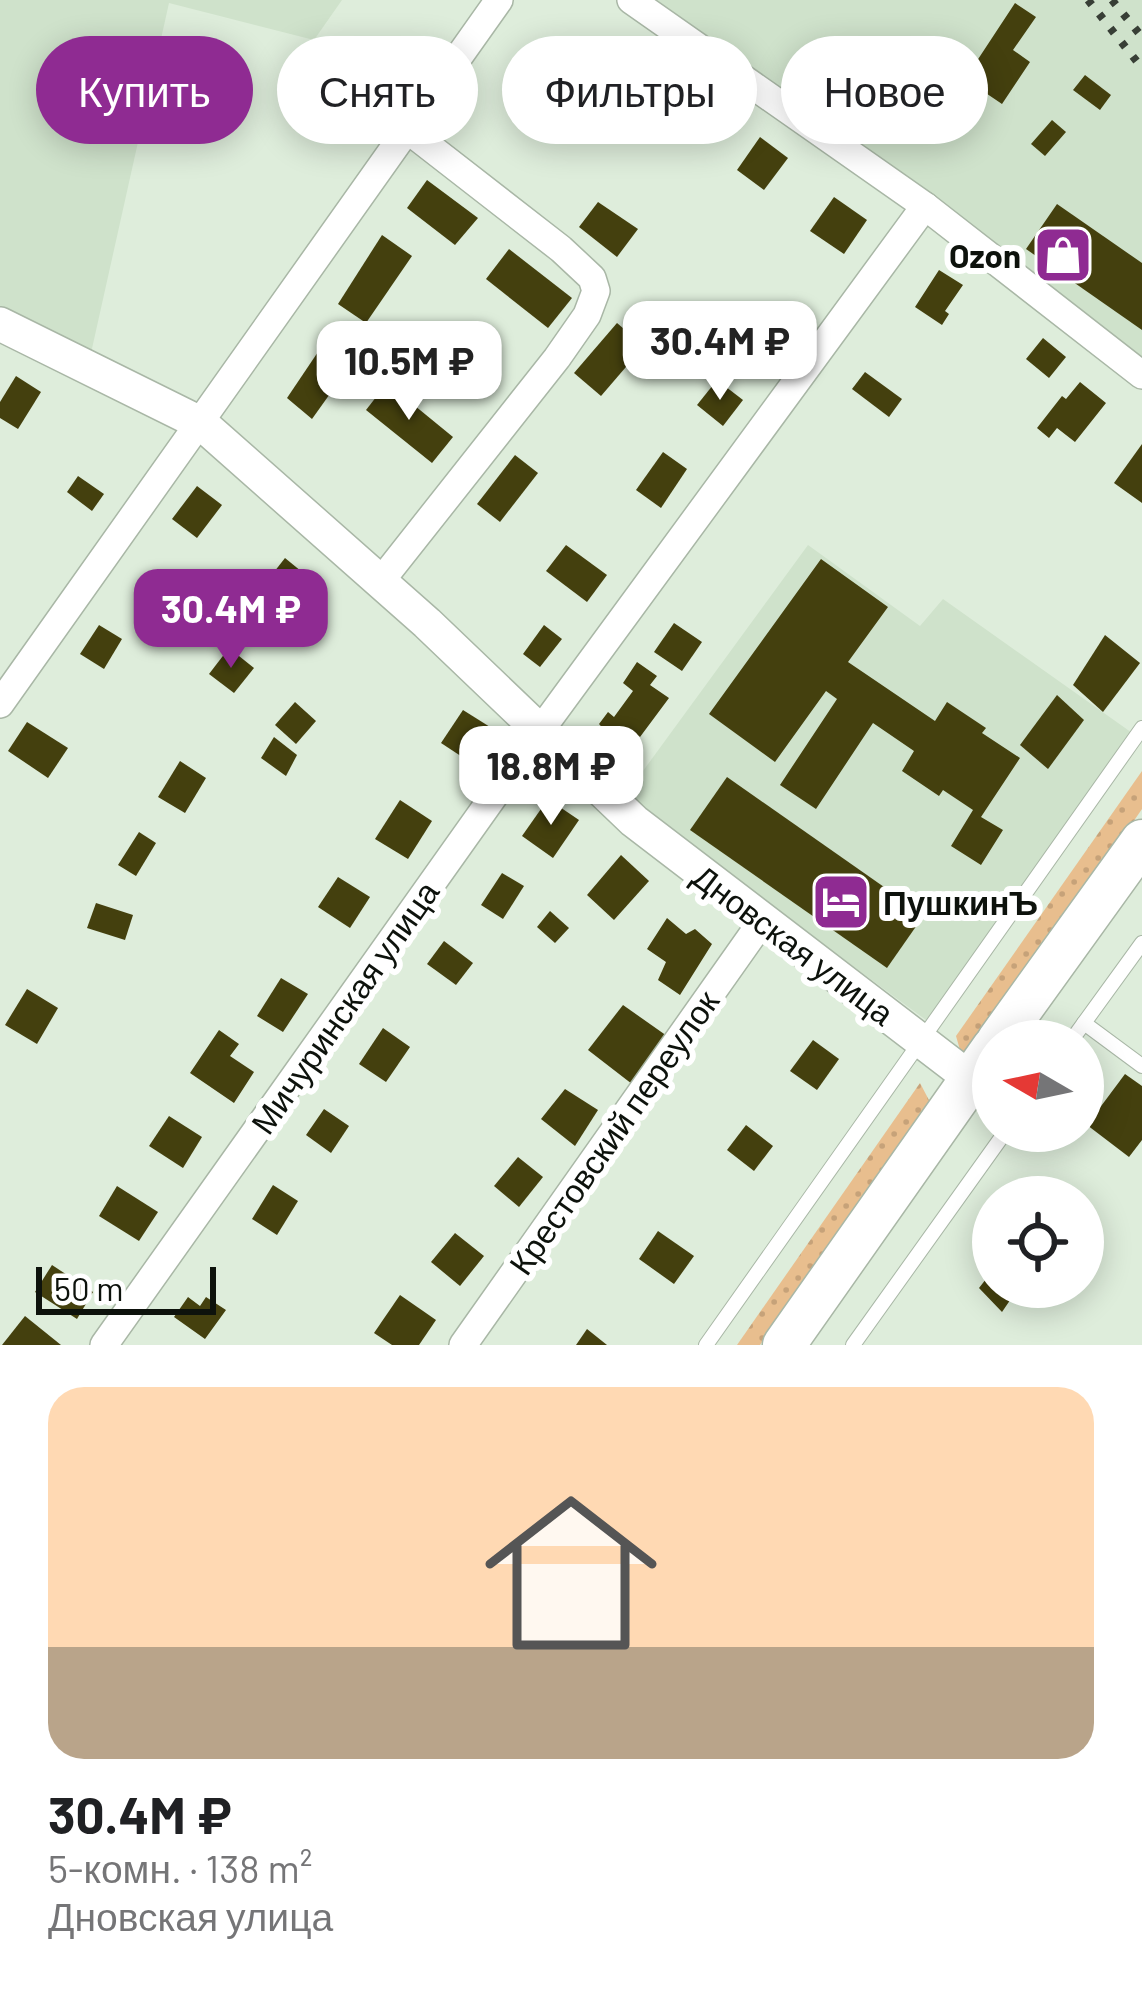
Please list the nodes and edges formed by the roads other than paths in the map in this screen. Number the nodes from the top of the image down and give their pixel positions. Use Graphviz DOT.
graph roads {
  1 [pos="499,0"];
  2 [pos="631,0"];
  3 [pos="474,36"];
  4 [pos="398,144"];
  5 [pos="426,144"];
  6 [pos="925,206"];
  7 [pos="2,329"];
  8 [pos="1142,375"];
  9 [pos="202,424"];
  10 [pos="380,582"];
  11 [pos="0,704"];
  12 [pos="1142,728"];
  13 [pos="540,731"];
  14 [pos="1142,841"];
  15 [pos="763,920"];
  16 [pos="1142,943"];
  17 [pos="1013,1020"];
  18 [pos="1086,1020"];
  19 [pos="1104,1038"];
  20 [pos="921,1041"];
  21 [pos="972,1053"];
  22 [pos="1142,1066"];
  23 [pos="972,1077"];
  24 [pos="991,1152"];
  25 [pos="104,1345"];
  26 [pos="463,1345"];
  27 [pos="706,1345"];
  28 [pos="784,1345"];
  29 [pos="853,1345"];
  1 -- 3 [label="street"];
  2 -- 6 [label="street"];
  4 -- 9 [label="street"];
  5 -- 10 [label="street"];
  6 -- 8 [label="street"];
  6 -- 13 [label="street, Мичуринская улица"];
  7 -- 9 [label="street, Дновская улица"];
  9 -- 10 [label="street, Дновская улица"];
  9 -- 11 [label="street"];
  10 -- 13 [label="street, Дновская улица"];
  12 -- 20 [label="lane"];
  13 -- 15 [label="street, Дновская улица"];
  13 -- 25 [label="street, Мичуринская улица"];
  14 -- 17 [label="main road"];
  15 -- 20 [label="street, Дновская улица"];
  15 -- 26 [label="street, Крестовский переулок"];
  16 -- 18 [label="lane"];
  19 -- 22 [label="lane"];
  20 -- 21 [label="street, Дновская улица"];
  20 -- 27 [label="lane"];
  23 -- 28 [label="main road"];
  24 -- 29 [label="lane"];
}
